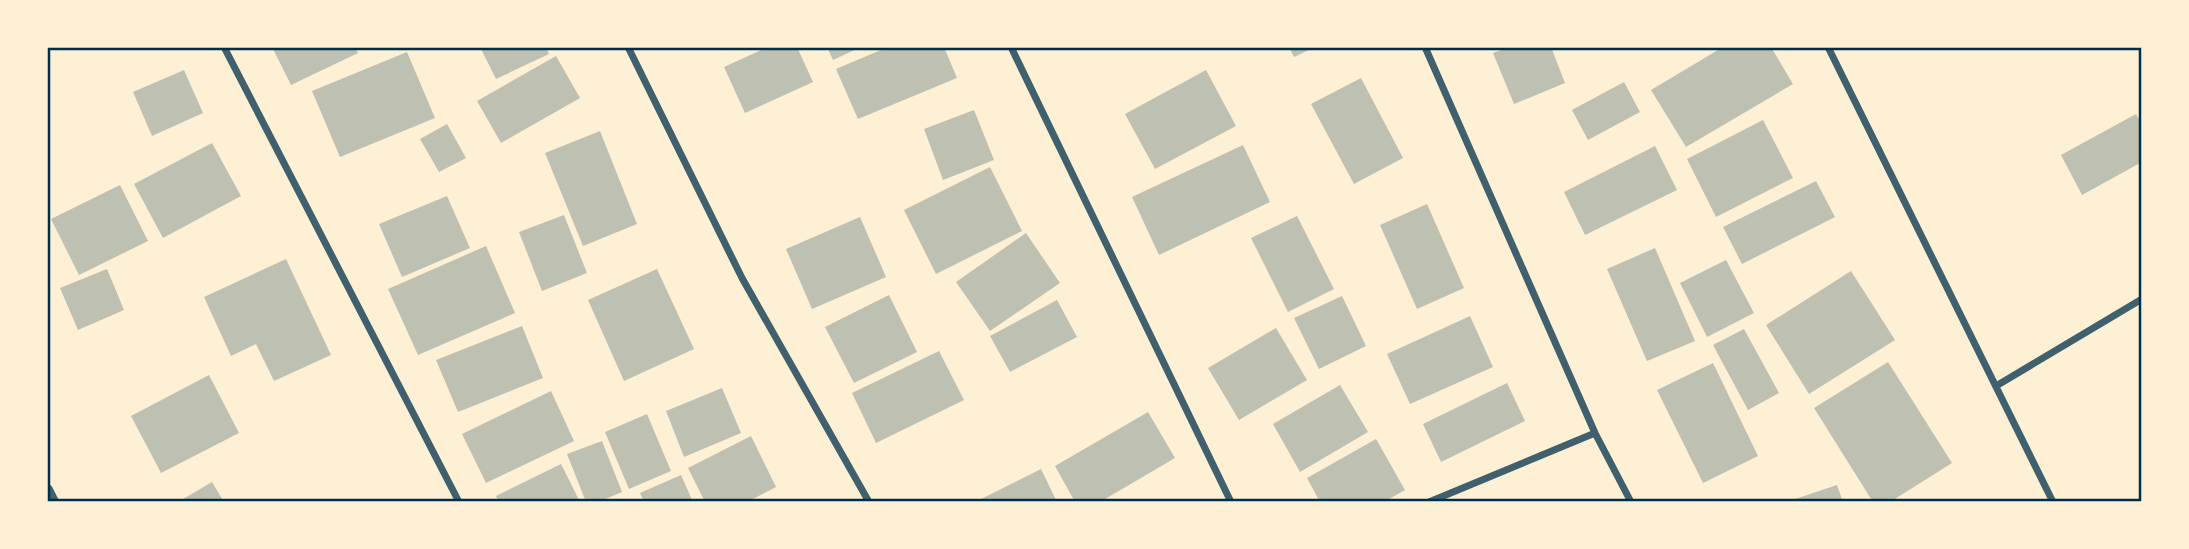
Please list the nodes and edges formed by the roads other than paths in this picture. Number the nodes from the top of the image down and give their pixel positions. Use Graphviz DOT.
graph roads {
  1 [pos="224,47"];
  2 [pos="628,47"];
  3 [pos="1011,47"];
  4 [pos="1425,47"];
  5 [pos="1828,47"];
  6 [pos="2142,299"];
  7 [pos="1996,386"];
  8 [pos="1595,433"];
  9 [pos="47,490"];
  10 [pos="53,502"];
  11 [pos="459,502"];
  12 [pos="869,502"];
  13 [pos="1231,502"];
  14 [pos="1429,502"];
  15 [pos="1631,502"];
  16 [pos="2053,502"];
  1 -- 11 [label="street"];
  2 -- 12 [label="street"];
  3 -- 13 [label="street"];
  4 -- 8 [label="street"];
  5 -- 7 [label="street"];
  6 -- 7 [label="street"];
  7 -- 16 [label="street"];
  8 -- 14 [label="street"];
  8 -- 15 [label="street"];
  9 -- 10 [label="street"];
}
